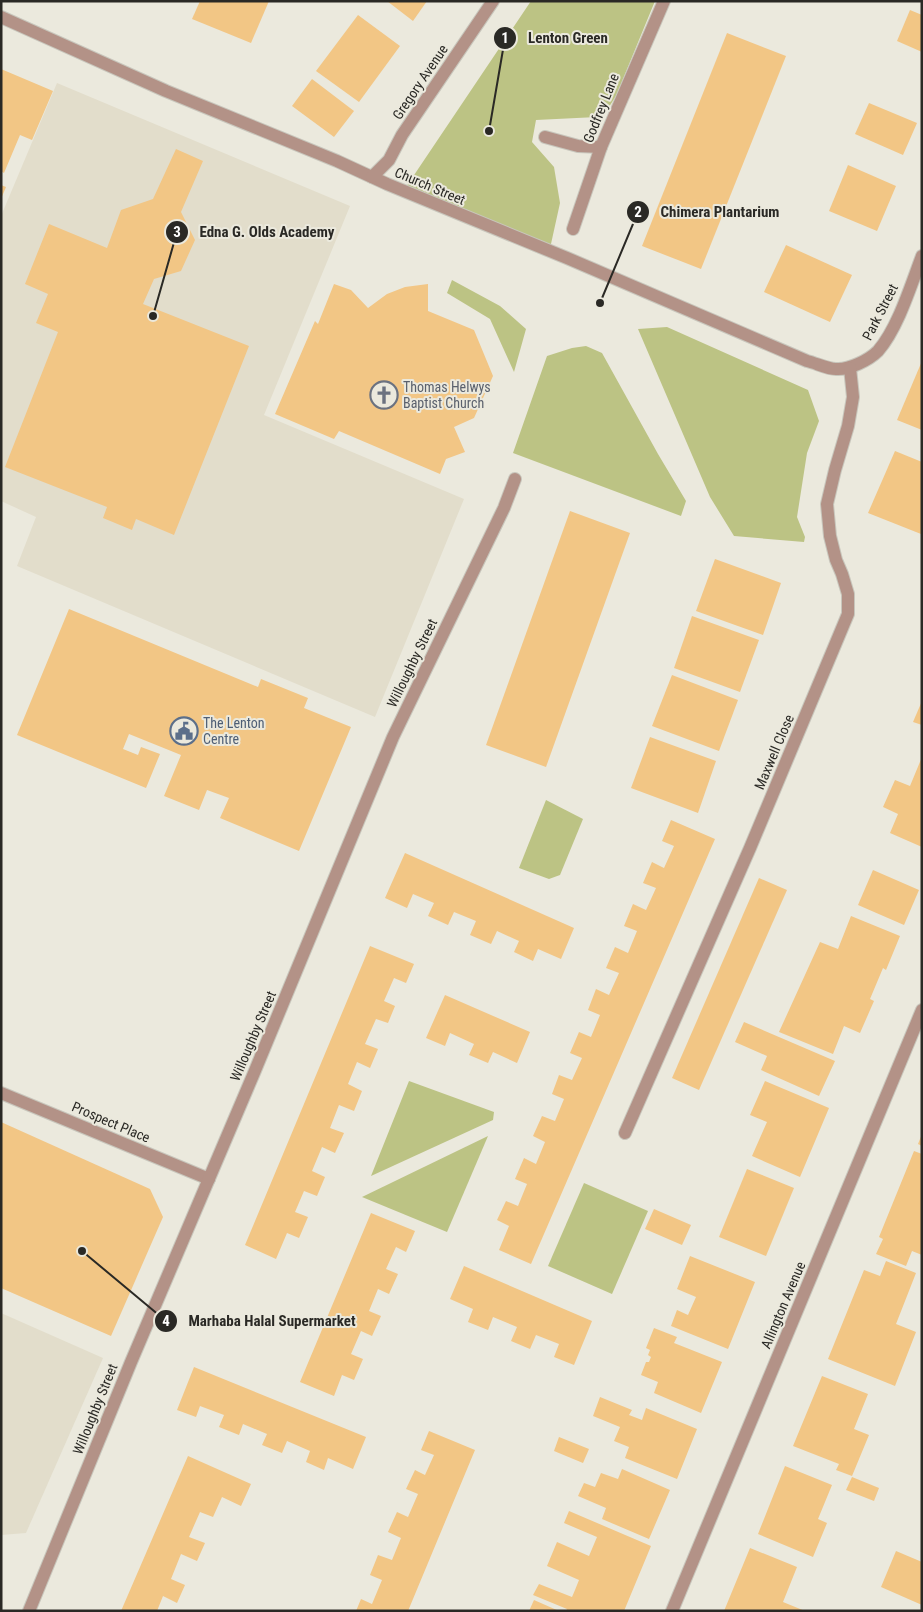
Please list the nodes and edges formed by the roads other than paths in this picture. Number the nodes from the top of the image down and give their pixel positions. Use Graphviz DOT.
graph roads {
  1 [pos="493,1"];
  2 [pos="664,1"];
  3 [pos="1,18"];
  4 [pos="545,137"];
  5 [pos="601,147"];
  6 [pos="372,177"];
  7 [pos="573,229"];
  8 [pos="922,256"];
  9 [pos="850,368"];
  10 [pos="515,479"];
  11 [pos="922,1010"];
  12 [pos="1,1093"];
  13 [pos="625,1133"];
  14 [pos="209,1179"];
  15 [pos="29,1611"];
  16 [pos="672,1611"];
  1 -- 6 [label="street, Gregory Avenue"];
  2 -- 5 [label="street, Godfrey Lane"];
  3 -- 6 [label="street, Church Street"];
  4 -- 5 [label="street"];
  5 -- 7 [label="street, Godfrey Lane"];
  6 -- 9 [label="street, Church Street"];
  8 -- 9 [label="street, Park Street"];
  9 -- 13 [label="street, Maxwell Close"];
  10 -- 14 [label="street, Willoughby Street"];
  11 -- 16 [label="street, Allington Avenue"];
  12 -- 14 [label="street, Prospect Place"];
  14 -- 15 [label="street, Willoughby Street"];
}
